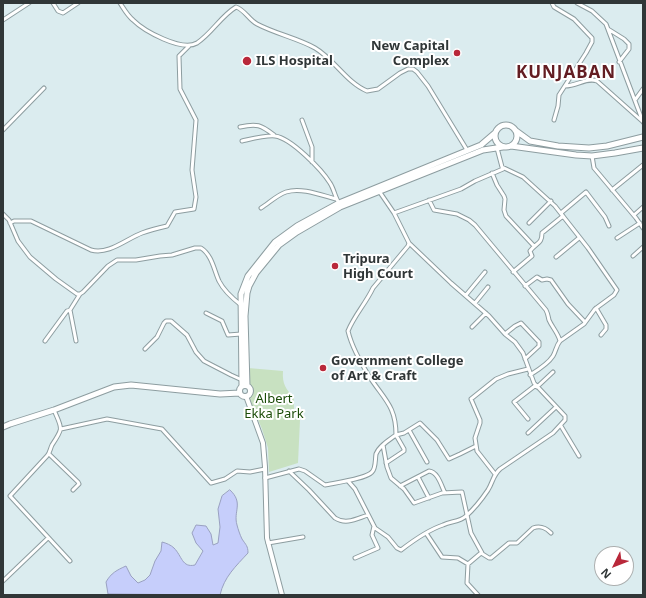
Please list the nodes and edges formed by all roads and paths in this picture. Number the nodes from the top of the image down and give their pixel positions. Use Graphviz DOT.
graph roads {
  1 [pos="29,3"];
  2 [pos="52,3"];
  3 [pos="78,3"];
  4 [pos="120,3"];
  5 [pos="238,3"];
  6 [pos="552,3"];
  7 [pos="577,3"];
  8 [pos="239,8"];
  9 [pos="3,20"];
  10 [pos="608,29"];
  11 [pos="189,46"];
  12 [pos="619,62"];
  13 [pos="565,86"];
  14 [pos="44,88"];
  15 [pos="643,89"];
  16 [pos="635,100"];
  17 [pos="302,120"];
  18 [pos="554,120"];
  19 [pos="643,122"];
  20 [pos="240,126"];
  21 [pos="3,130"];
  22 [pos="515,130"];
  23 [pos="495,133"];
  24 [pos="274,136"];
  25 [pos="643,137"];
  26 [pos="242,141"];
  27 [pos="511,146"];
  28 [pos="500,147"];
  29 [pos="643,149"];
  30 [pos="467,150"];
  31 [pos="592,156"];
  32 [pos="312,162"];
  33 [pos="643,165"];
  34 [pos="503,169"];
  35 [pos="492,173"];
  36 [pos="612,190"];
  37 [pos="379,191"];
  38 [pos="429,200"];
  39 [pos="338,201"];
  40 [pos="551,201"];
  41 [pos="643,207"];
  42 [pos="262,208"];
  43 [pos="394,213"];
  44 [pos="3,214"];
  45 [pos="562,214"];
  46 [pos="634,215"];
  47 [pos="10,223"];
  48 [pos="529,223"];
  49 [pos="640,223"];
  50 [pos="610,226"];
  51 [pos="643,228"];
  52 [pos="579,238"];
  53 [pos="617,238"];
  54 [pos="409,243"];
  55 [pos="534,246"];
  56 [pos="643,247"];
  57 [pos="633,256"];
  58 [pos="556,257"];
  59 [pos="485,272"];
  60 [pos="514,272"];
  61 [pos="525,286"];
  62 [pos="488,287"];
  63 [pos="80,294"];
  64 [pos="466,295"];
  65 [pos="475,303"];
  66 [pos="241,305"];
  67 [pos="596,308"];
  68 [pos="70,310"];
  69 [pos="206,313"];
  70 [pos="486,313"];
  71 [pos="585,322"];
  72 [pos="472,327"];
  73 [pos="241,334"];
  74 [pos="505,334"];
  75 [pos="601,335"];
  76 [pos="44,341"];
  77 [pos="560,341"];
  78 [pos="76,342"];
  79 [pos="145,349"];
  80 [pos="525,359"];
  81 [pos="528,369"];
  82 [pos="554,372"];
  83 [pos="530,375"];
  84 [pos="244,384"];
  85 [pos="536,386"];
  86 [pos="240,393"];
  87 [pos="246,396"];
  88 [pos="556,407"];
  89 [pos="54,410"];
  90 [pos="528,419"];
  91 [pos="561,426"];
  92 [pos="3,427"];
  93 [pos="61,429"];
  94 [pos="409,430"];
  95 [pos="528,433"];
  96 [pos="396,435"];
  97 [pos="383,445"];
  98 [pos="476,446"];
  99 [pos="49,454"];
  100 [pos="579,456"];
  101 [pos="427,462"];
  102 [pos="386,463"];
  103 [pos="265,469"];
  104 [pos="289,471"];
  105 [pos="495,474"];
  106 [pos="418,476"];
  107 [pos="265,478"];
  108 [pos="348,481"];
  109 [pos="400,486"];
  110 [pos="73,490"];
  111 [pos="445,493"];
  112 [pos="429,498"];
  113 [pos="368,515"];
  114 [pos="467,516"];
  115 [pos="374,526"];
  116 [pos="551,533"];
  117 [pos="426,534"];
  118 [pos="303,537"];
  119 [pos="48,538"];
  120 [pos="268,543"];
  121 [pos="482,553"];
  122 [pos="355,558"];
  123 [pos="70,561"];
  124 [pos="468,564"];
  125 [pos="3,581"];
  126 [pos="282,595"];
  127 [pos="478,595"];
  1 -- 9 [label="street"];
  2 -- 3 [label="street"];
  4 -- 11 [label="street"];
  5 -- 8 [label="street"];
  6 -- 13 [label="street"];
  7 -- 10 [label="street"];
  8 -- 11 [label="street"];
  8 -- 30 [label="street"];
  10 -- 12 [label="street"];
  10 -- 12 [label="street"];
  11 -- 47 [label="street"];
  12 -- 16 [label="street"];
  13 -- 18 [label="street"];
  13 -- 19 [label="street"];
  14 -- 21 [label="street"];
  15 -- 16 [label="street"];
  16 -- 19 [label="street"];
  17 -- 32 [label="street"];
  20 -- 24 [label="street"];
  22 -- 23 [label="main road"];
  22 -- 25 [label="main road"];
  22 -- 27 [label="main road"];
  23 -- 28 [label="main road"];
  23 -- 30 [label="main road"];
  24 -- 26 [label="street"];
  24 -- 32 [label="street"];
  27 -- 28 [label="main road"];
  27 -- 31 [label="main road"];
  28 -- 34 [label="street"];
  28 -- 37 [label="main road"];
  29 -- 31 [label="main road"];
  30 -- 39 [label="main road"];
  31 -- 36 [label="street"];
  32 -- 39 [label="street"];
  33 -- 36 [label="street"];
  34 -- 35 [label="street"];
  34 -- 40 [label="street"];
  35 -- 38 [label="street"];
  35 -- 55 [label="street"];
  36 -- 46 [label="street"];
  37 -- 43 [label="street"];
  37 -- 84 [label="main road"];
  38 -- 43 [label="street"];
  38 -- 60 [label="street"];
  39 -- 42 [label="street"];
  39 -- 66 [label="main road"];
  40 -- 45 [label="street"];
  40 -- 48 [label="street"];
  41 -- 46 [label="street"];
  43 -- 54 [label="street"];
  44 -- 47 [label="street"];
  45 -- 50 [label="street"];
  45 -- 52 [label="street"];
  45 -- 55 [label="street"];
  46 -- 49 [label="street"];
  47 -- 63 [label="street"];
  49 -- 51 [label="street"];
  49 -- 53 [label="street"];
  52 -- 58 [label="street"];
  52 -- 67 [label="street"];
  54 -- 64 [label="street"];
  54 -- 96 [label="street"];
  55 -- 60 [label="street"];
  56 -- 57 [label="street"];
  59 -- 64 [label="street"];
  60 -- 61 [label="street"];
  61 -- 71 [label="street"];
  61 -- 77 [label="street"];
  62 -- 65 [label="street"];
  63 -- 66 [label="street"];
  63 -- 68 [label="street"];
  64 -- 65 [label="street"];
  65 -- 70 [label="street"];
  66 -- 73 [label="main road"];
  67 -- 71 [label="street"];
  67 -- 75 [label="street"];
  68 -- 76 [label="street"];
  68 -- 78 [label="street"];
  69 -- 73 [label="street"];
  70 -- 72 [label="street"];
  70 -- 74 [label="street"];
  71 -- 77 [label="street"];
  73 -- 84 [label="main road"];
  74 -- 80 [label="street"];
  74 -- 80 [label="street"];
  77 -- 83 [label="street"];
  79 -- 84 [label="street"];
  80 -- 81 [label="street"];
  81 -- 83 [label="street"];
  81 -- 98 [label="street"];
  82 -- 85 [label="street"];
  83 -- 85 [label="street"];
  84 -- 86 [label="main road"];
  84 -- 87 [label="main road"];
  85 -- 88 [label="street"];
  85 -- 90 [label="street"];
  86 -- 87 [label="main road"];
  86 -- 89 [label="main road"];
  87 -- 103 [label="street"];
  88 -- 91 [label="street"];
  88 -- 95 [label="street"];
  89 -- 92 [label="main road"];
  89 -- 93 [label="street"];
  91 -- 100 [label="street"];
  91 -- 105 [label="street"];
  93 -- 99 [label="street"];
  93 -- 103 [label="street"];
  94 -- 96 [label="street"];
  94 -- 98 [label="street"];
  94 -- 101 [label="street"];
  96 -- 97 [label="street"];
  96 -- 102 [label="street"];
  97 -- 102 [label="street"];
  97 -- 108 [label="street"];
  98 -- 105 [label="street"];
  99 -- 110 [label="street"];
  99 -- 119 [label="street"];
  102 -- 109 [label="street"];
  103 -- 107 [label="street"];
  104 -- 107 [label="street"];
  104 -- 108 [label="street"];
  104 -- 113 [label="street"];
  105 -- 114 [label="street"];
  106 -- 109 [label="street"];
  106 -- 111 [label="street"];
  106 -- 112 [label="street"];
  107 -- 120 [label="street"];
  108 -- 113 [label="street"];
  109 -- 112 [label="street"];
  111 -- 112 [label="street"];
  111 -- 114 [label="street"];
  113 -- 115 [label="street"];
  114 -- 117 [label="street"];
  114 -- 121 [label="street"];
  115 -- 117 [label="street"];
  115 -- 122 [label="street"];
  116 -- 121 [label="street"];
  117 -- 124 [label="street"];
  118 -- 120 [label="street"];
  119 -- 123 [label="street"];
  119 -- 125 [label="street"];
  120 -- 126 [label="street"];
  121 -- 124 [label="street"];
  124 -- 127 [label="street"];
}
